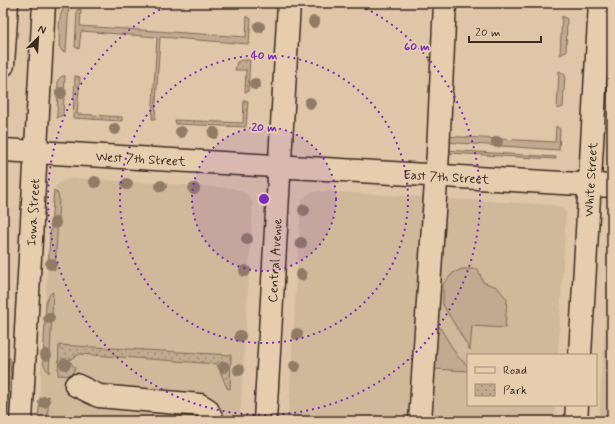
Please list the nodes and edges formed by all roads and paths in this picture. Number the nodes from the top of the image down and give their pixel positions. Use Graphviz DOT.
graph roads {
  1 [pos="7,3"];
  2 [pos="44,3"];
  3 [pos="289,3"];
  4 [pos="445,3"];
  5 [pos="600,3"];
  6 [pos="3,65"];
  7 [pos="3,150"];
  8 [pos="36,152"];
  9 [pos="279,167"];
  10 [pos="436,176"];
  11 [pos="590,185"];
  12 [pos="612,186"];
  13 [pos="580,354"];
  14 [pos="76,385"];
  15 [pos="577,406"];
  16 [pos="21,421"];
  17 [pos="213,421"];
  18 [pos="264,421"];
  19 [pos="420,421"];
  20 [pos="576,421"];
  1 -- 6 [label="street"];
  2 -- 8 [label="street, Iowa Street"];
  3 -- 9 [label="street, Central Avenue"];
  4 -- 10 [label="street"];
  5 -- 11 [label="street, White Street"];
  7 -- 8 [label="street, West 7th Street"];
  8 -- 9 [label="street, West 7th Street"];
  8 -- 16 [label="street, Iowa Street"];
  9 -- 10 [label="street, East 7th Street"];
  9 -- 18 [label="street, Central Avenue"];
  10 -- 11 [label="street, East 7th Street"];
  10 -- 19 [label="street"];
  11 -- 12 [label="street, East 7th Street"];
  11 -- 13 [label="street, White Street"];
  14 -- 17 [label="street"];
  15 -- 20 [label="street"];
}
